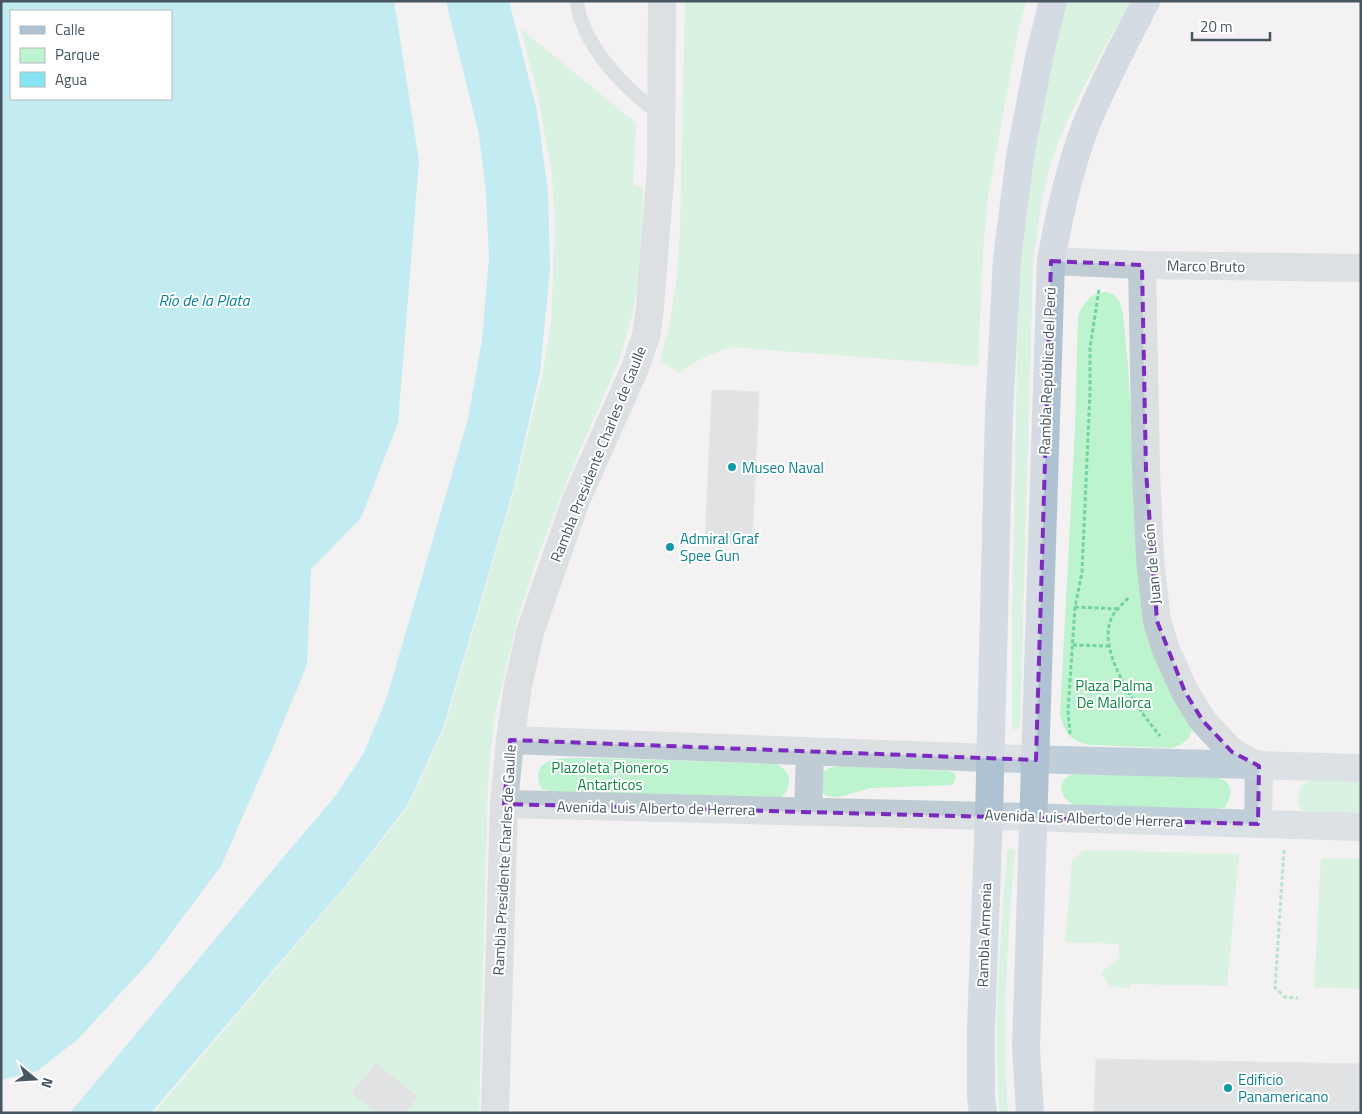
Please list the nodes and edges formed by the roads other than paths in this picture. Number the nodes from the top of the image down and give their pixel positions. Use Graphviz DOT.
graph roads {
  1 [pos="577,1"];
  2 [pos="662,1"];
  3 [pos="1052,1"];
  4 [pos="1146,1"];
  5 [pos="661,115"];
  6 [pos="1051,261"];
  7 [pos="1142,265"];
  8 [pos="1361,268"];
  9 [pos="510,740"];
  10 [pos="810,752"];
  11 [pos="990,758"];
  12 [pos="1036,760"];
  13 [pos="1259,766"];
  14 [pos="1361,768"];
  15 [pos="504,804"];
  16 [pos="808,811"];
  17 [pos="989,816"];
  18 [pos="1034,817"];
  19 [pos="1258,824"];
  20 [pos="1361,827"];
  21 [pos="495,1113"];
  22 [pos="982,1113"];
  23 [pos="1030,1113"];
  1 -- 5 [label="lane"];
  2 -- 5 [label="street, Rambla Presidente Charles de Gaulle"];
  3 -- 11 [label="main road"];
  4 -- 6 [label="main road, Rambla República del Perú"];
  5 -- 9 [label="street, Rambla Presidente Charles de Gaulle"];
  6 -- 7 [label="street, Marco Bruto"];
  6 -- 12 [label="main road, Rambla República del Perú"];
  7 -- 8 [label="street, Marco Bruto"];
  7 -- 13 [label="street, Juan de León"];
  9 -- 10 [label="street"];
  9 -- 15 [label="street, Rambla Presidente Charles de Gaulle"];
  10 -- 11 [label="street"];
  10 -- 16 [label="street"];
  11 -- 12 [label="main road"];
  11 -- 17 [label="main road, Rambla Armenia"];
  12 -- 13 [label="main road"];
  12 -- 18 [label="main road"];
  13 -- 14 [label="main road"];
  13 -- 19 [label="street"];
  15 -- 16 [label="street, Avenida Luis Alberto de Herrera"];
  15 -- 21 [label="street, Rambla Presidente Charles de Gaulle"];
  16 -- 17 [label="street, Avenida Luis Alberto de Herrera"];
  17 -- 18 [label="main road, Avenida Luis Alberto de Herrera"];
  17 -- 22 [label="main road, Rambla Armenia"];
  18 -- 19 [label="main road, Avenida Luis Alberto de Herrera"];
  18 -- 23 [label="main road"];
  19 -- 20 [label="main road, Avenida Luis Alberto de Herrera"];
}
